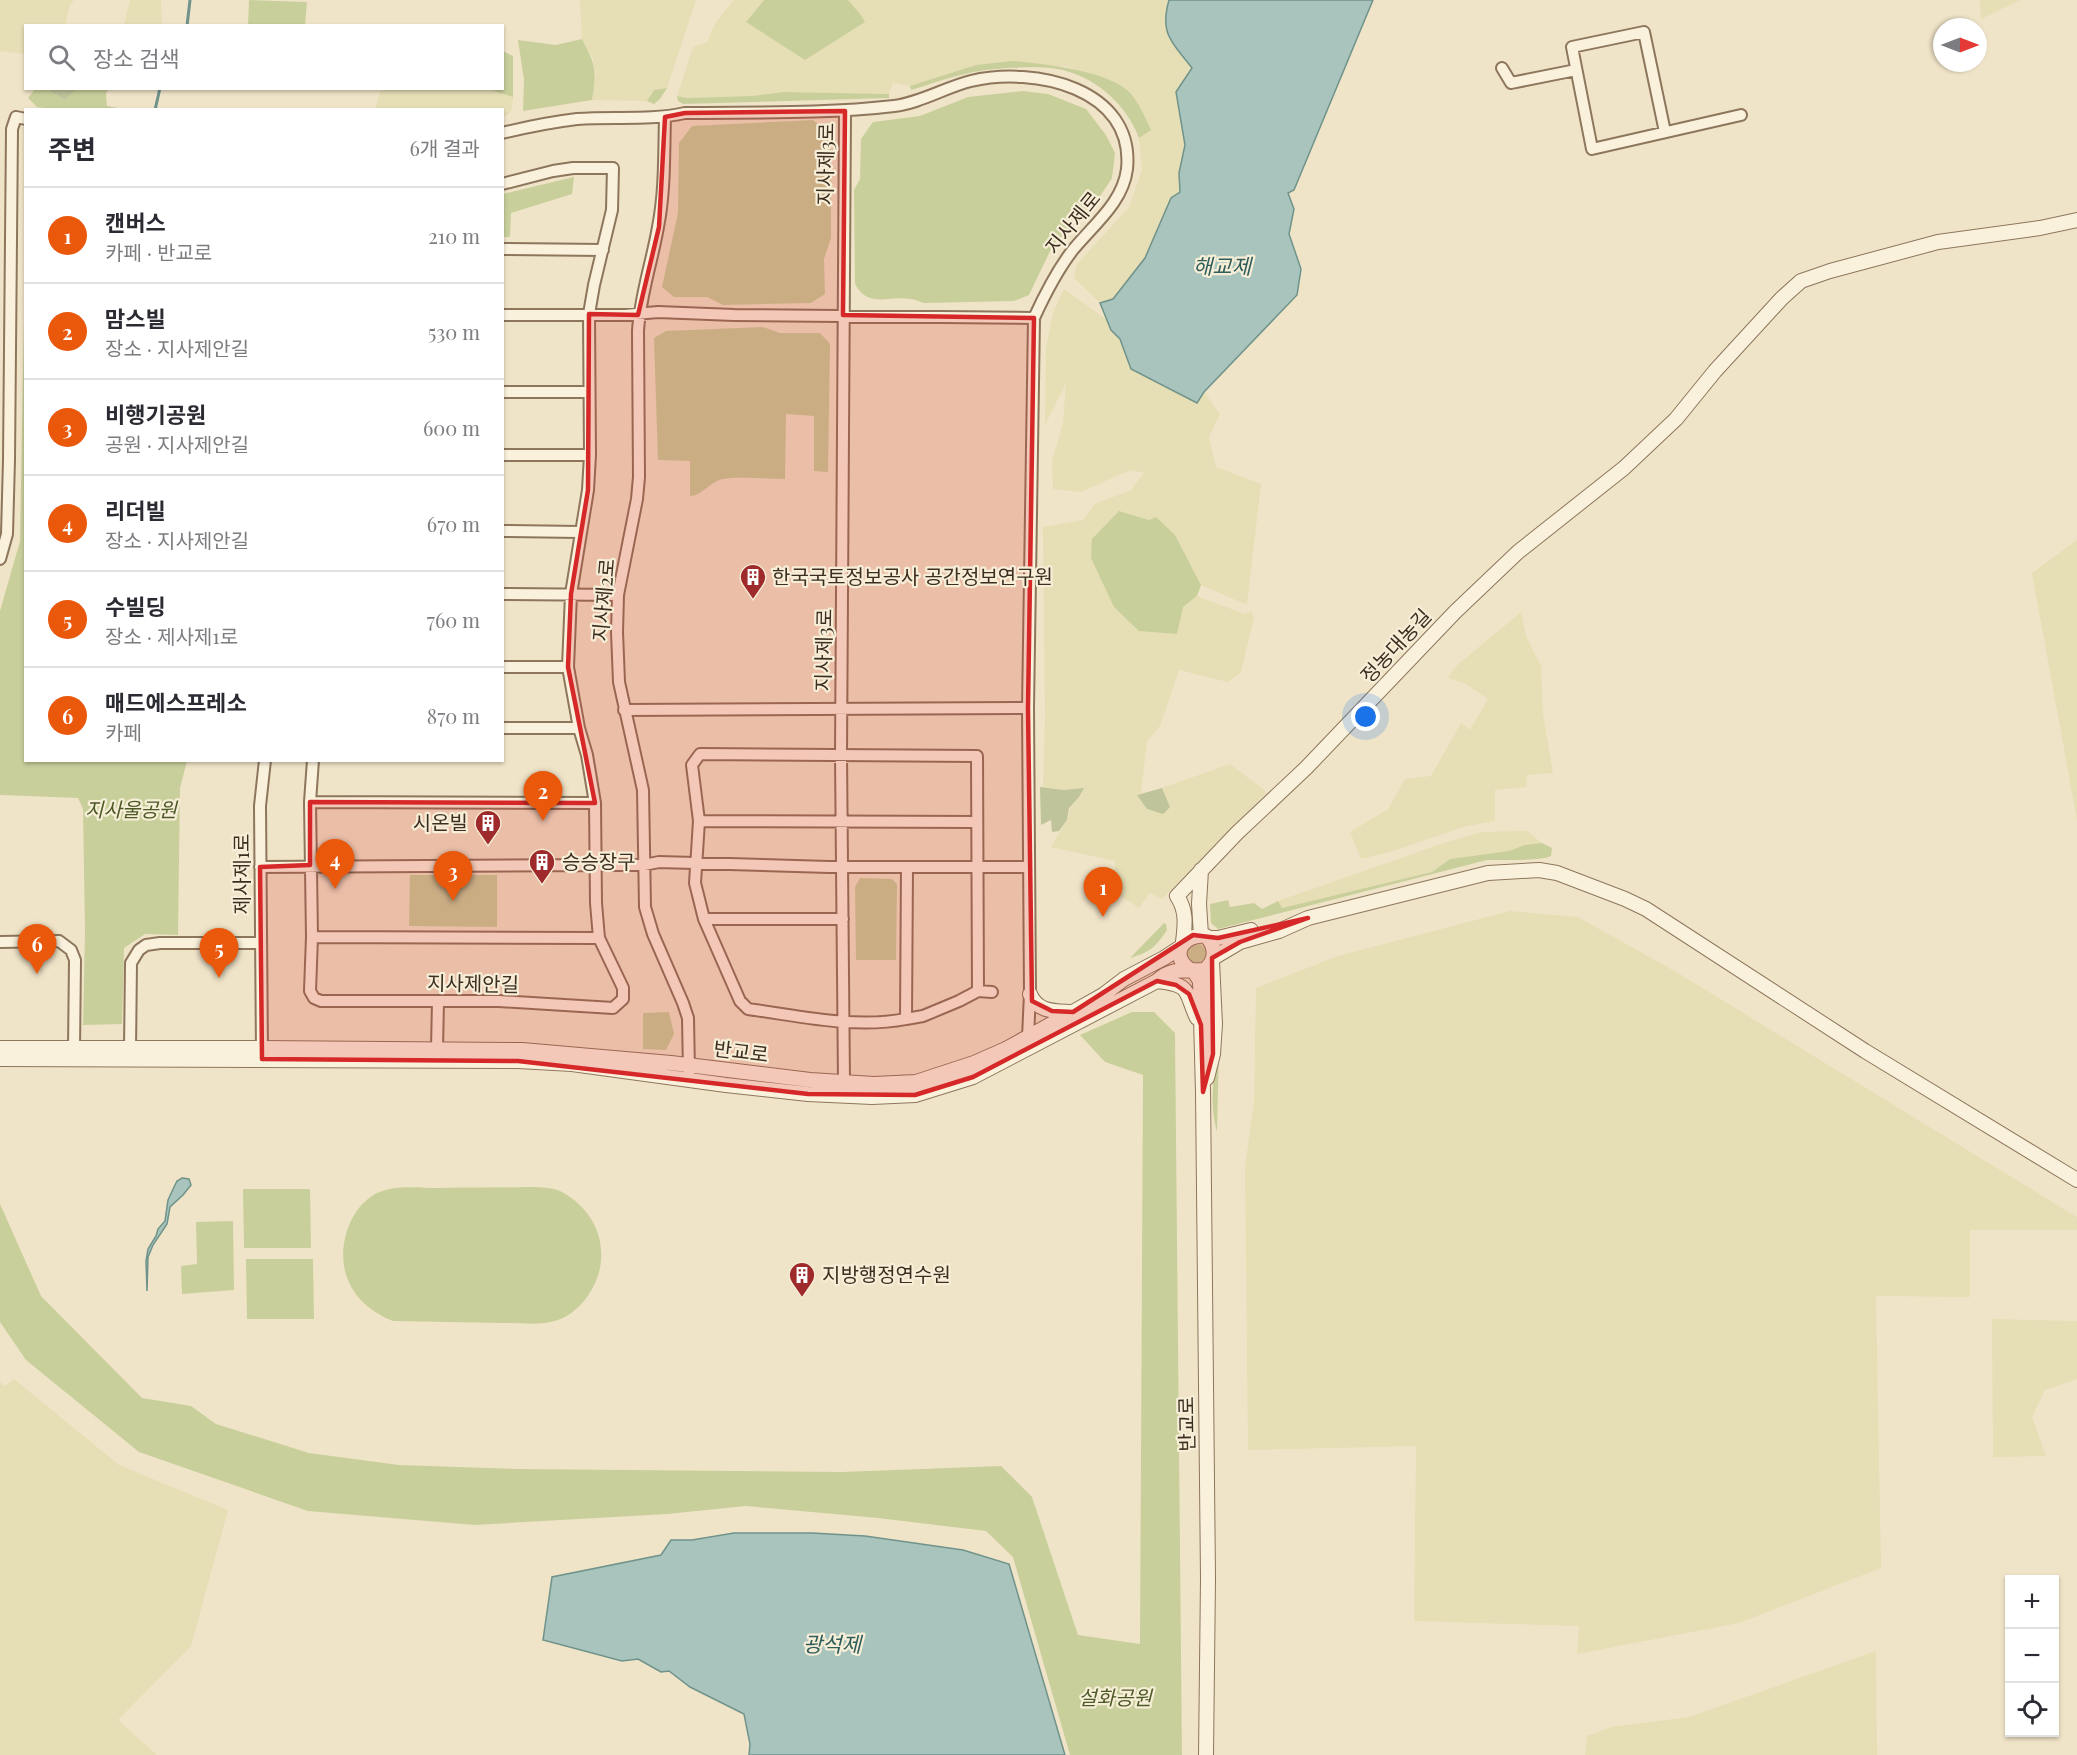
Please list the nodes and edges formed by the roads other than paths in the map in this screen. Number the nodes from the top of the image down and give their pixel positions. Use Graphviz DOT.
graph roads {
  1 [pos="1502,68"];
  2 [pos="1576,70"];
  3 [pos="845,111"];
  4 [pos="1741,115"];
  5 [pos="665,117"];
  6 [pos="24,119"];
  7 [pos="1665,132"];
  8 [pos="504,134"];
  9 [pos="504,184"];
  10 [pos="2077,220"];
  11 [pos="504,249"];
  12 [pos="603,250"];
  13 [pos="504,315"];
  14 [pos="589,315"];
  15 [pos="639,315"];
  16 [pos="843,315"];
  17 [pos="1034,318"];
  18 [pos="504,392"];
  19 [pos="588,392"];
  20 [pos="504,455"];
  21 [pos="590,455"];
  22 [pos="4,484"];
  23 [pos="504,531"];
  24 [pos="580,532"];
  25 [pos="0,559"];
  26 [pos="504,594"];
  27 [pos="571,594"];
  28 [pos="618,595"];
  29 [pos="504,667"];
  30 [pos="568,667"];
  31 [pos="841,708"];
  32 [pos="1028,708"];
  33 [pos="624,710"];
  34 [pos="504,728"];
  35 [pos="579,728"];
  36 [pos="841,755"];
  37 [pos="265,762"];
  38 [pos="313,762"];
  39 [pos="310,802"];
  40 [pos="595,803"];
  41 [pos="699,821"];
  42 [pos="977,822"];
  43 [pos="842,823"];
  44 [pos="310,865"];
  45 [pos="596,865"];
  46 [pos="644,865"];
  47 [pos="696,865"];
  48 [pos="260,867"];
  49 [pos="843,867"];
  50 [pos="907,867"];
  51 [pos="977,867"];
  52 [pos="1028,867"];
  53 [pos="1201,870"];
  54 [pos="1180,892"];
  55 [pos="1199,904"];
  56 [pos="1308,918"];
  57 [pos="704,919"];
  58 [pos="843,919"];
  59 [pos="312,937"];
  60 [pos="1205,937"];
  61 [pos="598,938"];
  62 [pos="0,942"];
  63 [pos="260,943"];
  64 [pos="1182,944"];
  65 [pos="1212,959"];
  66 [pos="1191,969"];
  67 [pos="1157,981"];
  68 [pos="978,991"];
  69 [pos="992,992"];
  70 [pos="1030,994"];
  71 [pos="438,1001"];
  72 [pos="1073,1012"];
  73 [pos="906,1019"];
  74 [pos="843,1021"];
  75 [pos="1201,1025"];
  76 [pos="1028,1037"];
  77 [pos="0,1048"];
  78 [pos="74,1049"];
  79 [pos="130,1049"];
  80 [pos="437,1049"];
  81 [pos="262,1054"];
  82 [pos="0,1059"];
  83 [pos="689,1072"];
  84 [pos="844,1083"];
  85 [pos="1203,1092"];
  86 [pos="2077,1180"];
  87 [pos="1206,1755"];
  1 -- 2 [label="street"];
  2 -- 7 [label="street"];
  2 -- 7 [label="street"];
  3 -- 5 [label="street, 지사제로"];
  3 -- 16 [label="street, 지사제3로"];
  3 -- 17 [label="street, 지사제로"];
  4 -- 7 [label="street"];
  5 -- 8 [label="street, 지사제로"];
  5 -- 15 [label="street, 지사제2로"];
  6 -- 22 [label="street"];
  9 -- 12 [label="street, 지사제안길"];
  10 -- 53 [label="street, 정농대농길"];
  11 -- 12 [label="street"];
  12 -- 14 [label="street, 지사제안길"];
  13 -- 14 [label="street"];
  14 -- 15 [label="street"];
  14 -- 19 [label="street, 지사제안길"];
  15 -- 16 [label="street"];
  15 -- 28 [label="street, 지사제2로"];
  16 -- 17 [label="street"];
  16 -- 31 [label="street, 지사제3로"];
  17 -- 32 [label="street, 지사제로"];
  18 -- 19 [label="street"];
  19 -- 21 [label="street, 지사제안길"];
  20 -- 21 [label="street"];
  21 -- 24 [label="street, 지사제안길"];
  22 -- 25 [label="street"];
  23 -- 24 [label="street"];
  24 -- 27 [label="street, 지사제안길"];
  26 -- 27 [label="street"];
  27 -- 28 [label="street"];
  27 -- 30 [label="street, 지사제안길"];
  28 -- 33 [label="street, 지사제2로"];
  29 -- 30 [label="street"];
  30 -- 35 [label="street, 지사제안길"];
  31 -- 32 [label="street"];
  31 -- 33 [label="street"];
  31 -- 36 [label="street, 지사제3로"];
  32 -- 52 [label="street, 지사제로"];
  33 -- 46 [label="street, 지사제2로"];
  34 -- 35 [label="street"];
  35 -- 40 [label="street, 지사제안길"];
  36 -- 41 [label="street"];
  36 -- 42 [label="street"];
  36 -- 43 [label="street, 지사제3로"];
  37 -- 48 [label="street, 제사제1로"];
  38 -- 39 [label="street, 지사제안길"];
  39 -- 40 [label="street"];
  39 -- 44 [label="street, 지사제안길"];
  40 -- 45 [label="street, 지사제안길"];
  41 -- 43 [label="street"];
  41 -- 47 [label="street"];
  42 -- 43 [label="street"];
  42 -- 51 [label="street"];
  43 -- 49 [label="street, 지사제3로"];
  44 -- 45 [label="street"];
  44 -- 48 [label="street"];
  44 -- 59 [label="street, 지사제안길"];
  45 -- 46 [label="street"];
  45 -- 61 [label="street, 지사제안길"];
  46 -- 47 [label="street"];
  46 -- 83 [label="street, 지사제2로"];
  47 -- 49 [label="street"];
  47 -- 57 [label="street"];
  48 -- 63 [label="street, 제사제1로"];
  49 -- 50 [label="street"];
  49 -- 58 [label="street, 지사제3로"];
  50 -- 51 [label="street"];
  50 -- 73 [label="street"];
  51 -- 52 [label="street"];
  51 -- 68 [label="street"];
  52 -- 70 [label="street, 지사제로"];
  53 -- 54 [label="street, 정농대농길"];
  53 -- 55 [label="street"];
  54 -- 55 [label="street"];
  54 -- 64 [label="street"];
  55 -- 60 [label="street"];
  56 -- 60 [label="street"];
  56 -- 65 [label="street"];
  56 -- 86 [label="street"];
  57 -- 58 [label="street"];
  57 -- 74 [label="street"];
  58 -- 74 [label="street, 지사제3로"];
  59 -- 61 [label="street"];
  59 -- 71 [label="street, 지사제안길"];
  60 -- 64 [label="street"];
  60 -- 65 [label="street"];
  61 -- 71 [label="street, 지사제안길"];
  62 -- 78 [label="street"];
  63 -- 79 [label="street"];
  63 -- 81 [label="street, 제사제1로"];
  64 -- 66 [label="street"];
  64 -- 72 [label="street, 반교로"];
  65 -- 66 [label="street"];
  65 -- 85 [label="street, 반교로"];
  66 -- 67 [label="street, 반교로"];
  66 -- 75 [label="street, 반교로"];
  67 -- 75 [label="street"];
  67 -- 83 [label="street, 반교로"];
  68 -- 69 [label="street"];
  68 -- 73 [label="street"];
  70 -- 72 [label="street"];
  70 -- 76 [label="street, 지사제로"];
  71 -- 80 [label="street"];
  72 -- 76 [label="street, 반교로"];
  73 -- 74 [label="street"];
  74 -- 84 [label="street, 지사제3로"];
  75 -- 85 [label="street, 반교로"];
  76 -- 84 [label="street, 반교로"];
  77 -- 78 [label="street"];
  78 -- 79 [label="street"];
  79 -- 81 [label="street"];
  80 -- 81 [label="street, 반교로"];
  80 -- 83 [label="street, 반교로"];
  81 -- 82 [label="street"];
  81 -- 83 [label="street, 반교로"];
  83 -- 84 [label="street, 반교로"];
  85 -- 87 [label="street, 반교로"];
}
